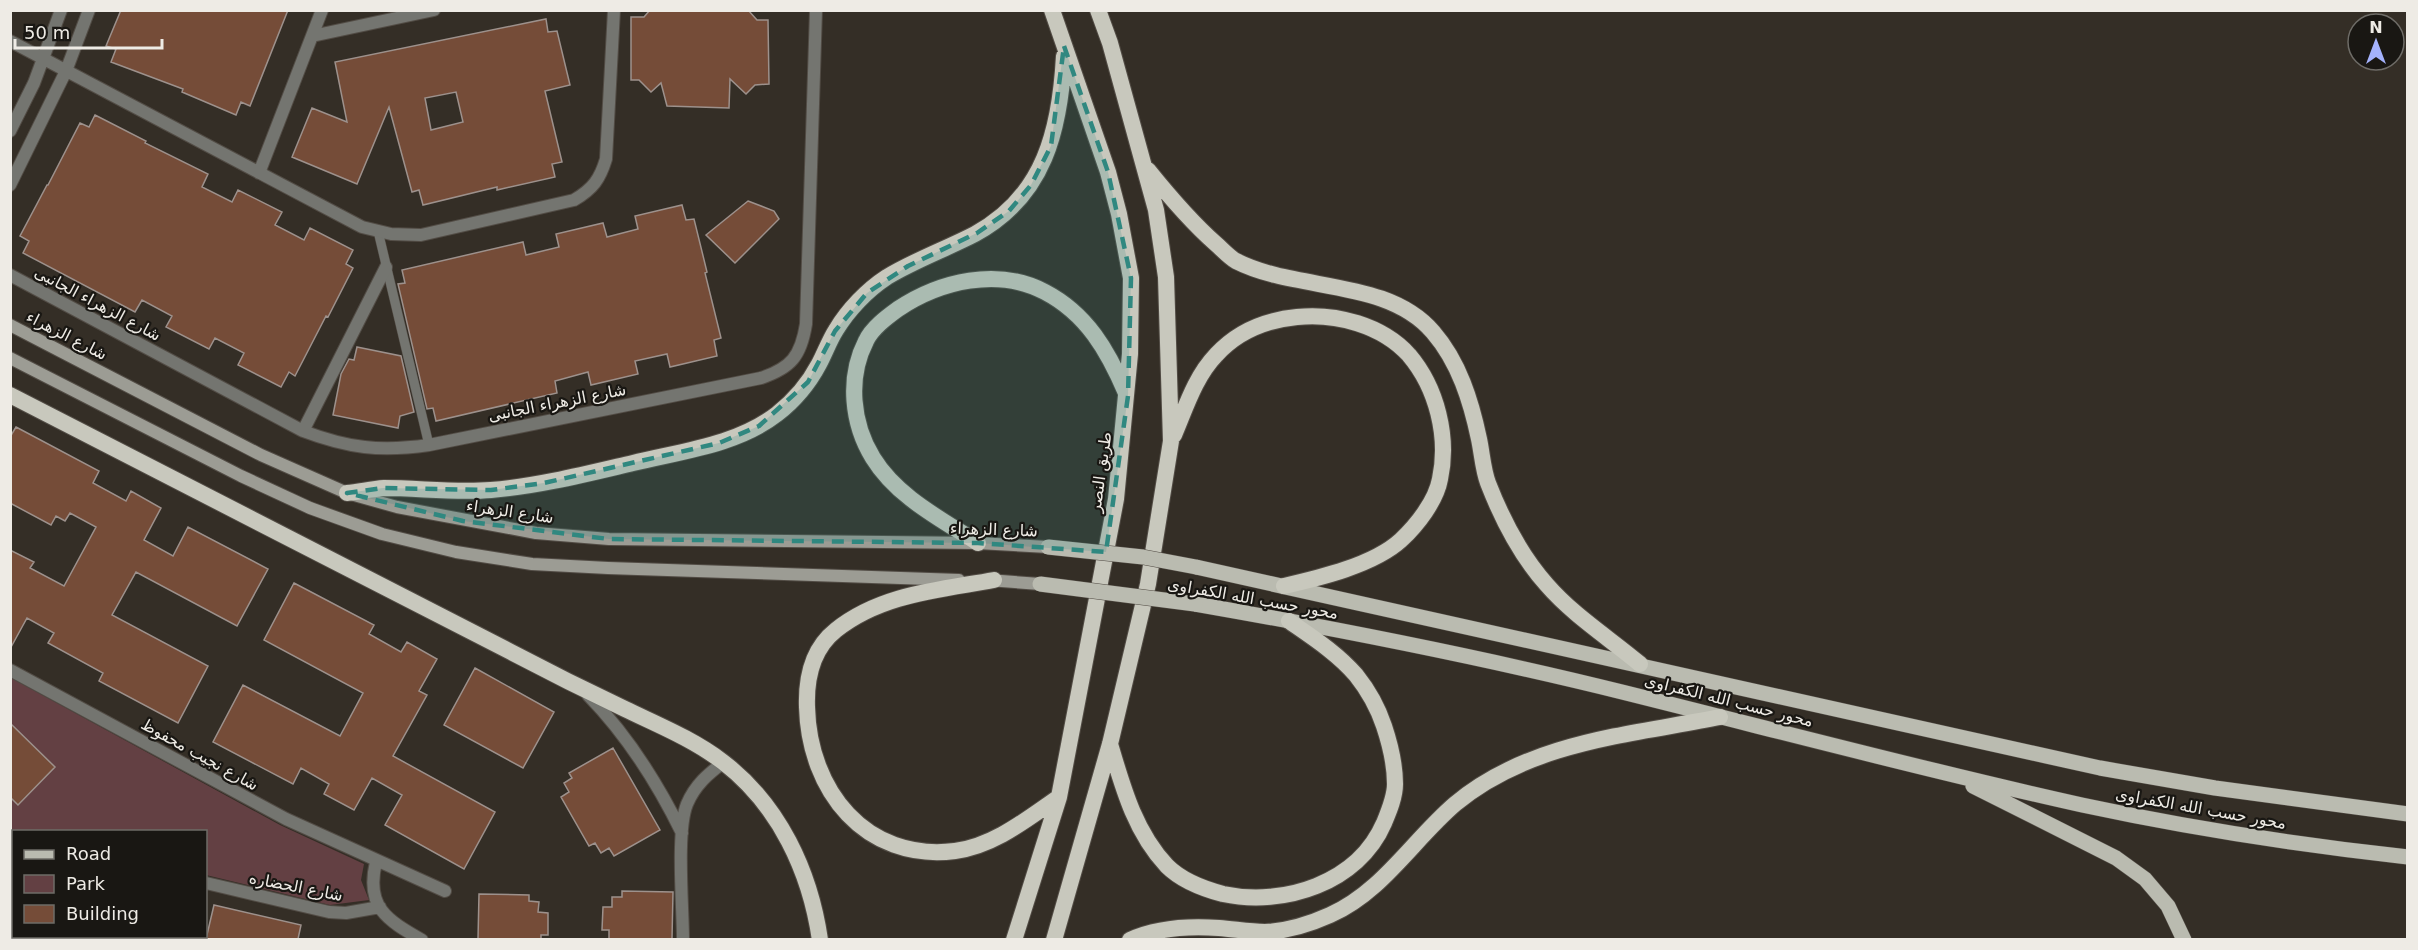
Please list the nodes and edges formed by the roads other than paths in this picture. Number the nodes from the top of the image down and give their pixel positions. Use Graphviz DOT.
graph roads {
  1 [pos="61,10"];
  2 [pos="89,10"];
  3 [pos="322,10"];
  4 [pos="434,10"];
  5 [pos="614,10"];
  6 [pos="816,10"];
  7 [pos="1052,10"];
  8 [pos="1098,10"];
  9 [pos="312,36"];
  10 [pos="10,41"];
  11 [pos="1064,46"];
  12 [pos="44,58"];
  13 [pos="66,71"];
  14 [pos="10,132"];
  15 [pos="1145,166"];
  16 [pos="260,173"];
  17 [pos="10,185"];
  18 [pos="378,231"];
  19 [pos="386,267"];
  20 [pos="10,275"];
  21 [pos="10,325"];
  22 [pos="10,358"];
  23 [pos="10,395"];
  24 [pos="1128,396"];
  25 [pos="303,430"];
  26 [pos="1171,441"];
  27 [pos="429,445"];
  28 [pos="347,493"];
  29 [pos="978,543"];
  30 [pos="1048,547"];
  31 [pos="994,580"];
  32 [pos="1040,584"];
  33 [pos="1284,586"];
  34 [pos="1289,621"];
  35 [pos="1640,664"];
  36 [pos="10,670"];
  37 [pos="584,690"];
  38 [pos="1719,717"];
  39 [pos="1110,744"];
  40 [pos="724,762"];
  41 [pos="1952,775"];
  42 [pos="1059,797"];
  43 [pos="2408,814"];
  44 [pos="682,833"];
  45 [pos="2408,857"];
  46 [pos="376,862"];
  47 [pos="207,884"];
  48 [pos="445,891"];
  49 [pos="380,907"];
  50 [pos="422,939"];
  51 [pos="683,939"];
  52 [pos="820,939"];
  53 [pos="1014,939"];
  54 [pos="1054,939"];
  55 [pos="1130,939"];
  56 [pos="2184,939"];
  1 -- 12 [label="street"];
  2 -- 13 [label="street"];
  3 -- 9 [label="street"];
  4 -- 9 [label="street"];
  5 -- 18 [label="street"];
  6 -- 27 [label="street, شارع الزهراء الجانبى"];
  7 -- 11 [label="highway, طريق النصر"];
  8 -- 15 [label="highway"];
  9 -- 16 [label="street"];
  10 -- 12 [label="street"];
  11 -- 24 [label="highway, طريق النصر"];
  11 -- 28 [label="highway"];
  12 -- 13 [label="street"];
  12 -- 14 [label="street"];
  13 -- 16 [label="street"];
  13 -- 17 [label="street"];
  15 -- 26 [label="highway"];
  15 -- 35 [label="highway"];
  16 -- 18 [label="street"];
  18 -- 19 [label="lane"];
  19 -- 25 [label="street"];
  19 -- 27 [label="lane"];
  20 -- 25 [label="street, شارع الزهراء الجانبى"];
  21 -- 28 [label="main road, شارع الزهراء"];
  22 -- 31 [label="main road"];
  23 -- 37 [label="highway"];
  24 -- 29 [label="highway"];
  24 -- 42 [label="highway, طريق النصر"];
  25 -- 27 [label="street, شارع الزهراء الجانبى"];
  26 -- 33 [label="highway"];
  26 -- 39 [label="highway"];
  28 -- 29 [label="main road, شارع الزهراء"];
  29 -- 30 [label="main road, شارع الزهراء"];
  30 -- 33 [label="main road, محور حسب الله الكفراوى, bridge"];
  31 -- 32 [label="main road"];
  31 -- 42 [label="highway"];
  32 -- 34 [label="main road, محور حسب الله الكفراوى, bridge"];
  33 -- 35 [label="main road, محور حسب الله الكفراوى"];
  34 -- 38 [label="main road, محور حسب الله الكفراوى"];
  34 -- 39 [label="highway"];
  35 -- 43 [label="main road, محور حسب الله الكفراوى"];
  36 -- 46 [label="street, شارع نجيب محفوظ"];
  37 -- 40 [label="highway"];
  37 -- 44 [label="street"];
  38 -- 41 [label="main road, محور حسب الله الكفراوى"];
  38 -- 55 [label="highway"];
  39 -- 54 [label="highway"];
  40 -- 44 [label="street"];
  40 -- 52 [label="highway"];
  41 -- 45 [label="main road, محور حسب الله الكفراوى"];
  41 -- 56 [label="main road"];
  42 -- 53 [label="highway, طريق النصر"];
  44 -- 51 [label="street"];
  46 -- 48 [label="street, شارع نجيب محفوظ"];
  46 -- 49 [label="street"];
  47 -- 49 [label="street, شارع الحضاره"];
  49 -- 50 [label="street"];
}
